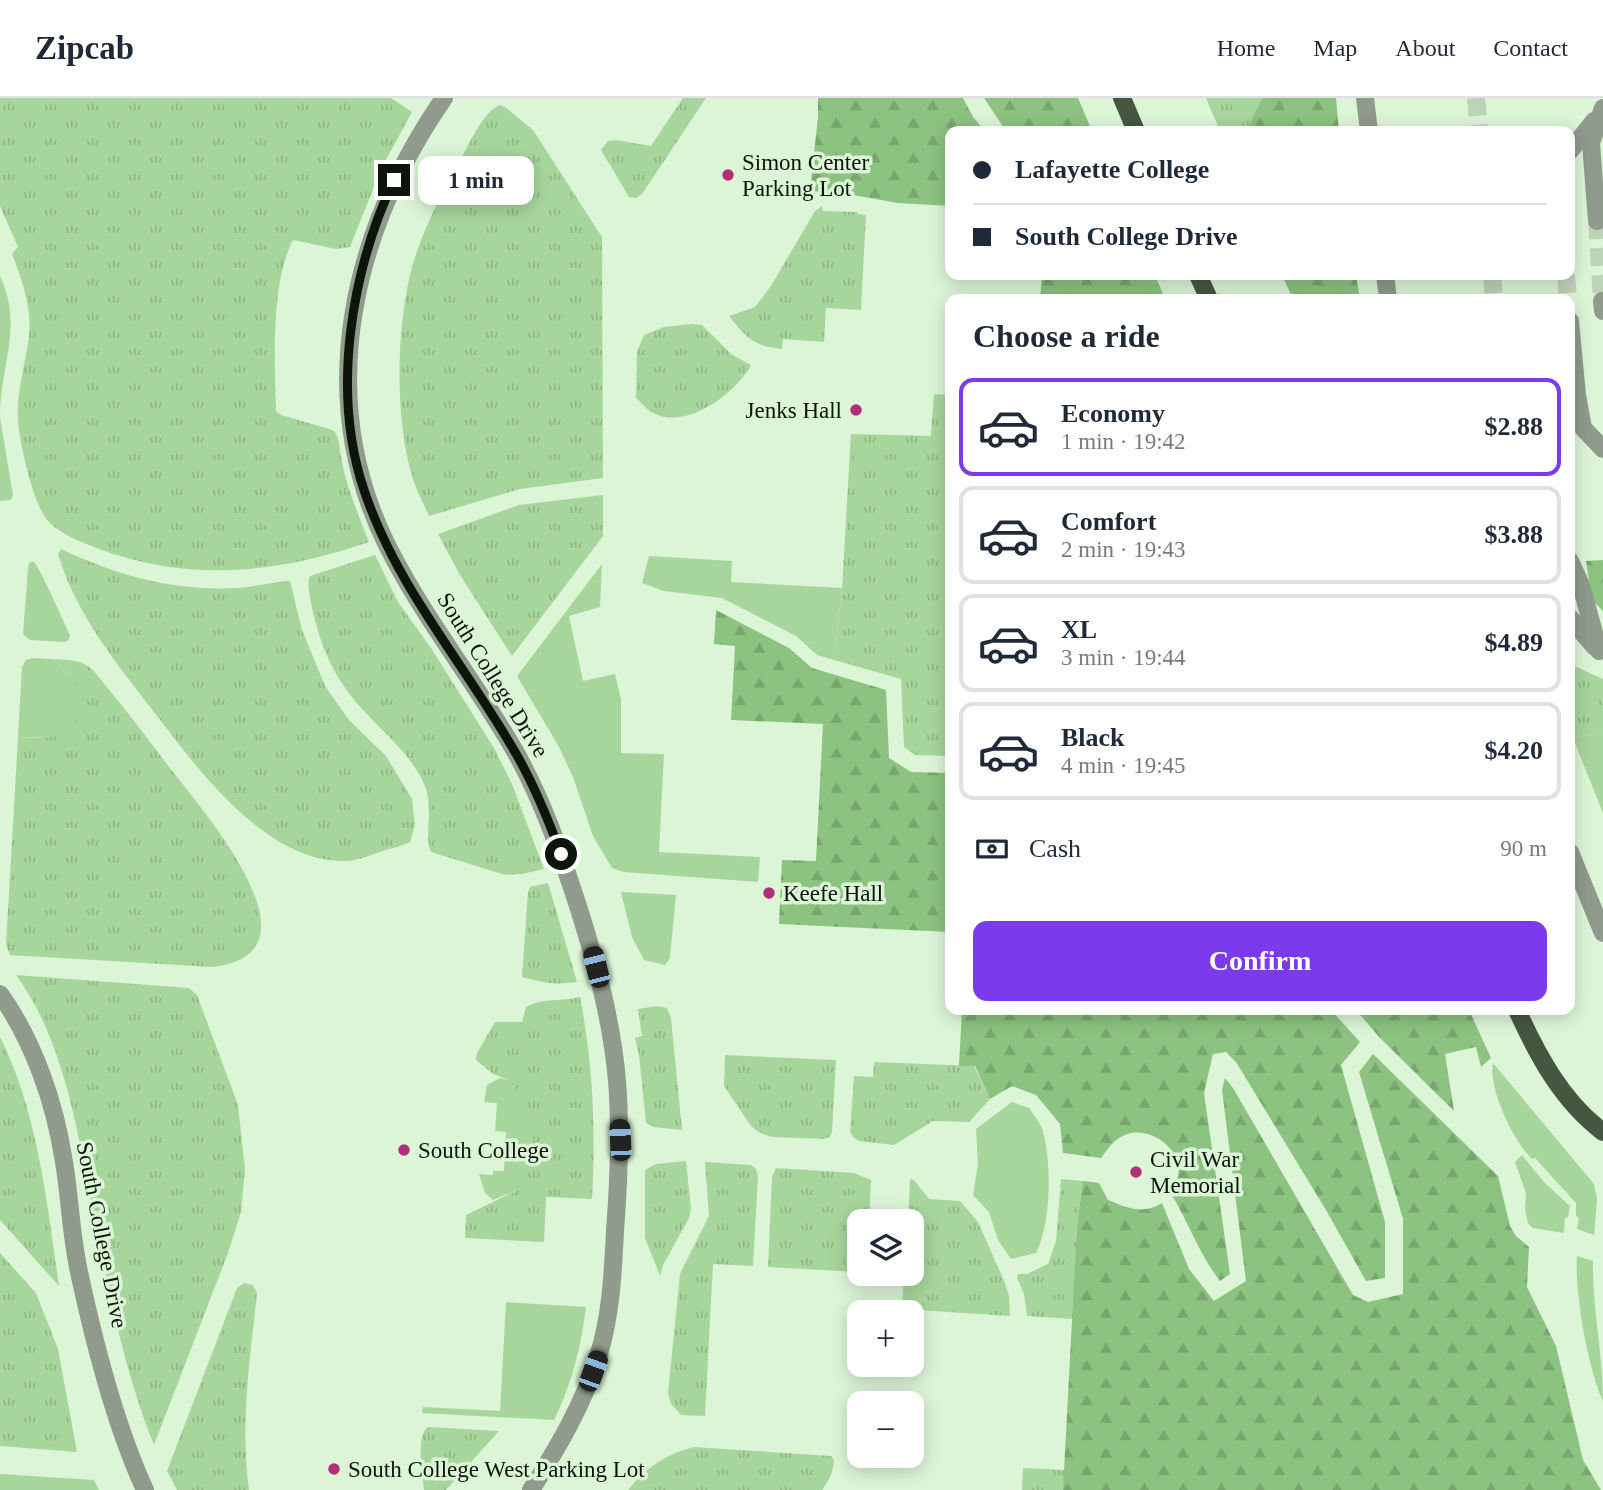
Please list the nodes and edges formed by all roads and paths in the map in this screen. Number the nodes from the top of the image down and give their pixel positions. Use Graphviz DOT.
graph roads {
  1 [pos="444,98"];
  2 [pos="1122,98"];
  3 [pos="1365,98"];
  4 [pos="1601,111"];
  5 [pos="1134,126"];
  6 [pos="1368,126"];
  7 [pos="1575,145"];
  8 [pos="1597,221"];
  9 [pos="1602,301"];
  10 [pos="1603,311"];
  11 [pos="1575,374"];
  12 [pos="1603,449"];
  13 [pos="1575,571"];
  14 [pos="1575,623"];
  15 [pos="1601,652"];
  16 [pos="1575,864"];
  17 [pos="1603,933"];
  18 [pos="0,994"];
  19 [pos="1519,1015"];
  20 [pos="1603,1132"];
  21 [pos="145,1490"];
  22 [pos="531,1490"];
  1 -- 22 [label="street, South College Drive"];
  2 -- 5 [label="main road"];
  3 -- 6 [label="street"];
  4 -- 7 [label="street"];
  4 -- 8 [label="street"];
  9 -- 10 [label="street"];
  11 -- 12 [label="street"];
  13 -- 15 [label="street"];
  14 -- 15 [label="street"];
  16 -- 17 [label="street"];
  18 -- 21 [label="street, South College Drive"];
  19 -- 20 [label="main road"];
}
